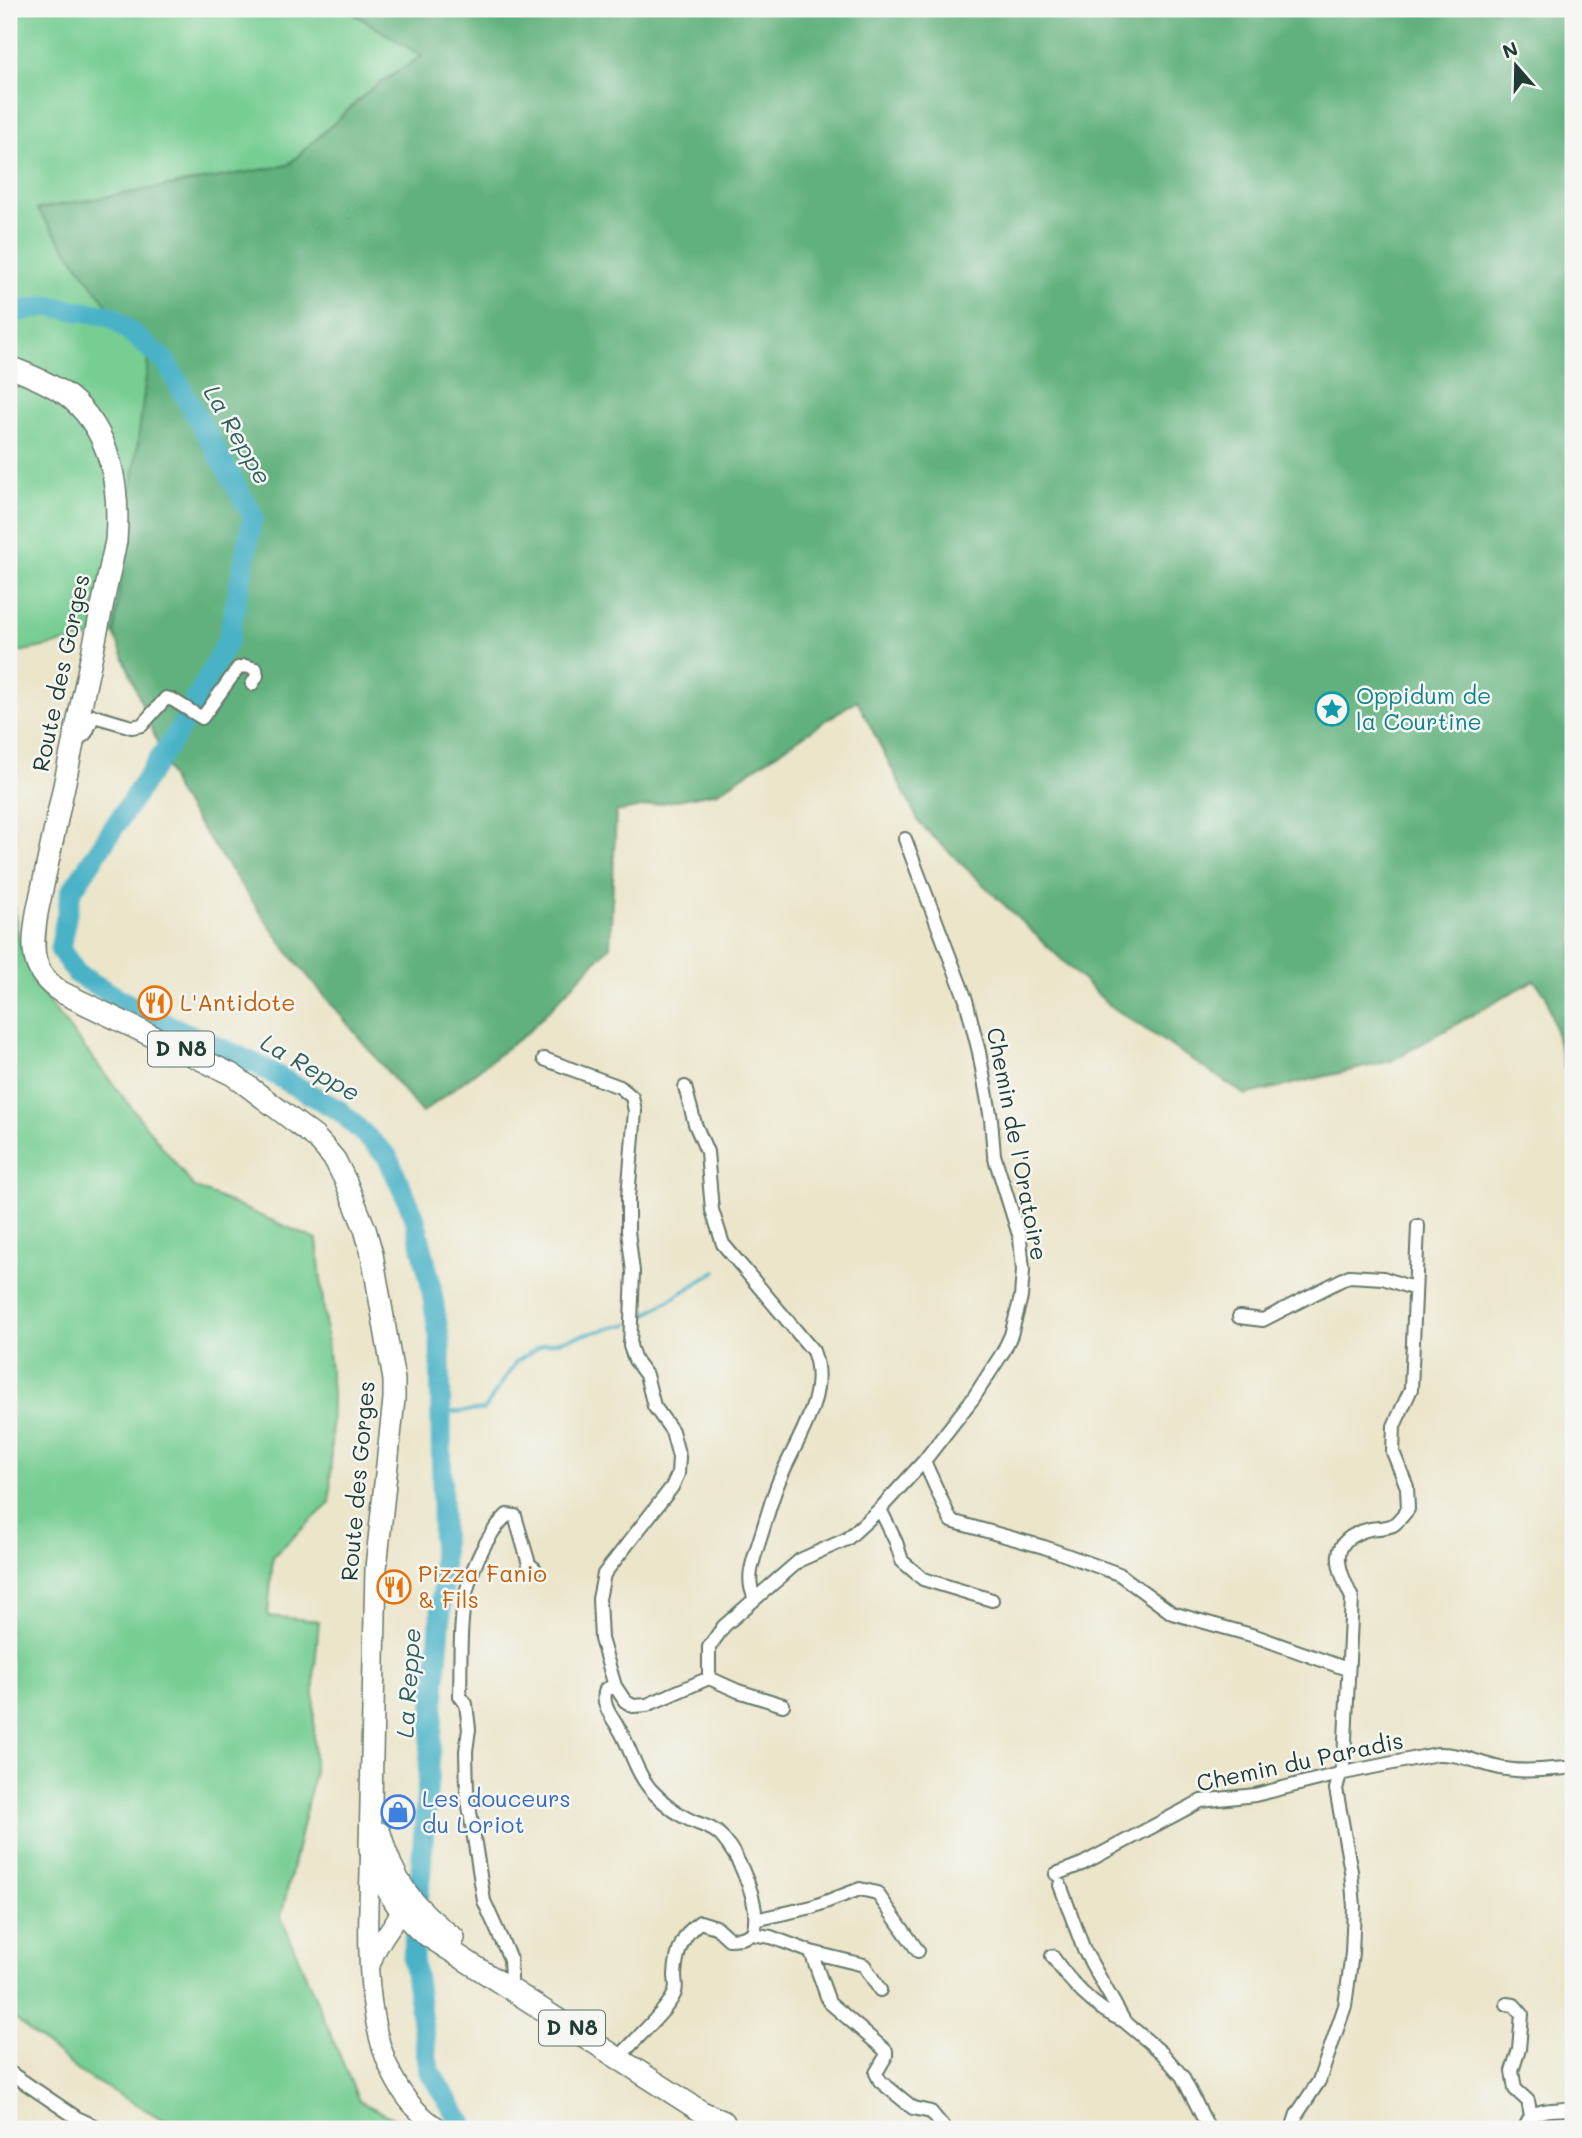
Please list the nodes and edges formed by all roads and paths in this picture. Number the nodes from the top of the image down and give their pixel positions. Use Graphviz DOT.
graph roads {
  1 [pos="9,367"];
  2 [pos="252,684"];
  3 [pos="73,740"];
  4 [pos="905,839"];
  5 [pos="544,1059"];
  6 [pos="685,1087"];
  7 [pos="1418,1226"];
  8 [pos="1415,1290"];
  9 [pos="1239,1317"];
  10 [pos="924,1461"];
  11 [pos="880,1509"];
  12 [pos="535,1569"];
  13 [pos="755,1598"];
  14 [pos="992,1600"];
  15 [pos="1347,1670"];
  16 [pos="709,1678"];
  17 [pos="615,1686"];
  18 [pos="783,1705"];
  19 [pos="1566,1768"];
  20 [pos="1339,1774"];
  21 [pos="372,1786"];
  22 [pos="370,1849"];
  23 [pos="402,1905"];
  24 [pos="755,1920"];
  25 [pos="369,1921"];
  26 [pos="420,1931"];
  27 [pos="386,1932"];
  28 [pos="752,1934"];
  29 [pos="918,1951"];
  30 [pos="811,1952"];
  31 [pos="1052,1956"];
  32 [pos="370,1972"];
  33 [pos="511,1978"];
  34 [pos="880,1990"];
  35 [pos="1507,2004"];
  36 [pos="1124,2021"];
  37 [pos="625,2051"];
  38 [pos="9,2073"];
  39 [pos="1573,2106"];
  40 [pos="1531,2116"];
  41 [pos="730,2125"];
  42 [pos="101,2129"];
  43 [pos="441,2129"];
  44 [pos="945,2129"];
  45 [pos="1209,2129"];
  46 [pos="1292,2129"];
  47 [pos="1524,2129"];
  1 -- 3 [label="main road, Route des Gorges / D N8"];
  2 -- 3 [label="street"];
  3 -- 21 [label="main road, Route des Gorges / D N8"];
  4 -- 10 [label="street, Chemin de l'Oratoire"];
  5 -- 17 [label="street"];
  6 -- 13 [label="street"];
  7 -- 8 [label="street"];
  8 -- 9 [label="street"];
  8 -- 15 [label="street"];
  10 -- 11 [label="street, Chemin de l'Oratoire"];
  10 -- 15 [label="street"];
  11 -- 13 [label="street, Chemin de l'Oratoire"];
  11 -- 14 [label="street"];
  12 -- 33 [label="street"];
  13 -- 16 [label="street, Chemin de l'Oratoire"];
  15 -- 20 [label="street"];
  16 -- 17 [label="street"];
  16 -- 18 [label="street"];
  17 -- 24 [label="street"];
  19 -- 20 [label="street, Chemin du Paradis"];
  20 -- 36 [label="street, Chemin du Paradis"];
  20 -- 46 [label="street"];
  21 -- 22 [label="main road, Route des Gorges / D N8"];
  21 -- 23 [label="main road, Route des Gorges / D N8"];
  22 -- 23 [label="main road, Route des Gorges / D N8"];
  22 -- 25 [label="main road"];
  23 -- 25 [label="main road"];
  23 -- 26 [label="main road, Route des Gorges / D N8"];
  23 -- 27 [label="main road"];
  23 -- 33 [label="main road, Route des Gorges / D N8"];
  24 -- 28 [label="street"];
  24 -- 29 [label="street"];
  25 -- 32 [label="main road"];
  26 -- 27 [label="main road"];
  26 -- 41 [label="main road, Route des Gorges / D N8"];
  27 -- 32 [label="main road"];
  28 -- 30 [label="street"];
  28 -- 37 [label="street"];
  30 -- 34 [label="street"];
  30 -- 44 [label="street"];
  31 -- 36 [label="street"];
  32 -- 43 [label="main road"];
  33 -- 37 [label="main road, Route des Gorges / D N8"];
  35 -- 40 [label="street"];
  36 -- 45 [label="street"];
  37 -- 41 [label="main road, Route des Gorges / D N8"];
  38 -- 42 [label="street"];
  39 -- 40 [label="street"];
  40 -- 47 [label="street"];
}
